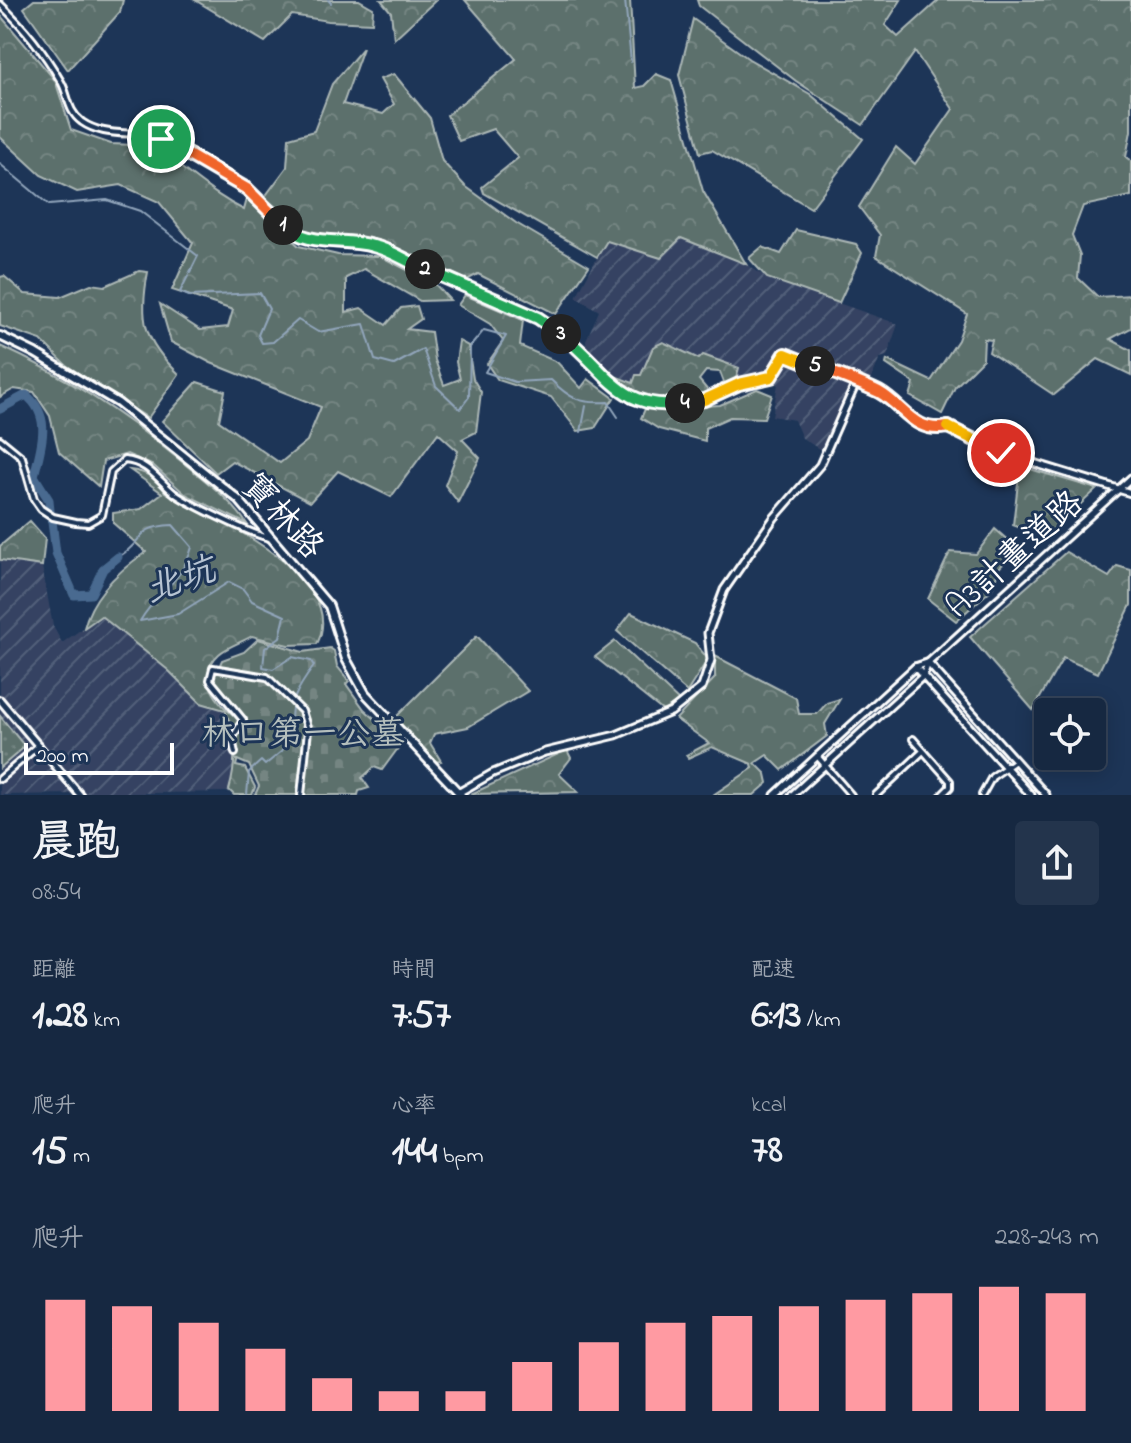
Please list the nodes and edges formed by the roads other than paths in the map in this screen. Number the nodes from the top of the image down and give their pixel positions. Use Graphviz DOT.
graph roads {
  1 [pos="0,4"];
  2 [pos="0,336"];
  3 [pos="856,383"];
  4 [pos="0,439"];
  5 [pos="1131,478"];
  6 [pos="1119,489"];
  7 [pos="1131,493"];
  8 [pos="270,538"];
  9 [pos="928,663"];
  10 [pos="915,667"];
  11 [pos="923,676"];
  12 [pos="0,700"];
  13 [pos="913,739"];
  14 [pos="39,745"];
  15 [pos="922,752"];
  16 [pos="235,753"];
  17 [pos="817,756"];
  18 [pos="1015,761"];
  19 [pos="825,765"];
  20 [pos="1006,767"];
  21 [pos="0,779"];
  22 [pos="459,794"];
  23 [pos="80,795"];
  24 [pos="301,795"];
  25 [pos="775,795"];
  26 [pos="792,795"];
  27 [pos="851,795"];
  28 [pos="876,795"];
  29 [pos="942,795"];
  30 [pos="982,795"];
  31 [pos="1031,795"];
  32 [pos="1046,795"];
  1 -- 3 [label="street"];
  2 -- 8 [label="main road, 寶林路"];
  3 -- 6 [label="street"];
  3 -- 22 [label="street"];
  4 -- 8 [label="street"];
  5 -- 6 [label="street, A3計畫道路"];
  6 -- 7 [label="street"];
  6 -- 9 [label="street, A3計畫道路"];
  8 -- 22 [label="main road, 寶林路"];
  9 -- 10 [label="street"];
  9 -- 11 [label="street"];
  9 -- 18 [label="street"];
  10 -- 11 [label="street"];
  10 -- 17 [label="street"];
  11 -- 19 [label="street"];
  11 -- 20 [label="street"];
  12 -- 14 [label="street"];
  13 -- 15 [label="street"];
  14 -- 21 [label="street"];
  14 -- 23 [label="street"];
  15 -- 28 [label="street"];
  15 -- 29 [label="street"];
  16 -- 24 [label="street"];
  17 -- 19 [label="street"];
  17 -- 25 [label="street"];
  18 -- 20 [label="street"];
  18 -- 32 [label="street"];
  19 -- 26 [label="street"];
  19 -- 27 [label="street"];
  20 -- 30 [label="street"];
  20 -- 31 [label="street"];
}
